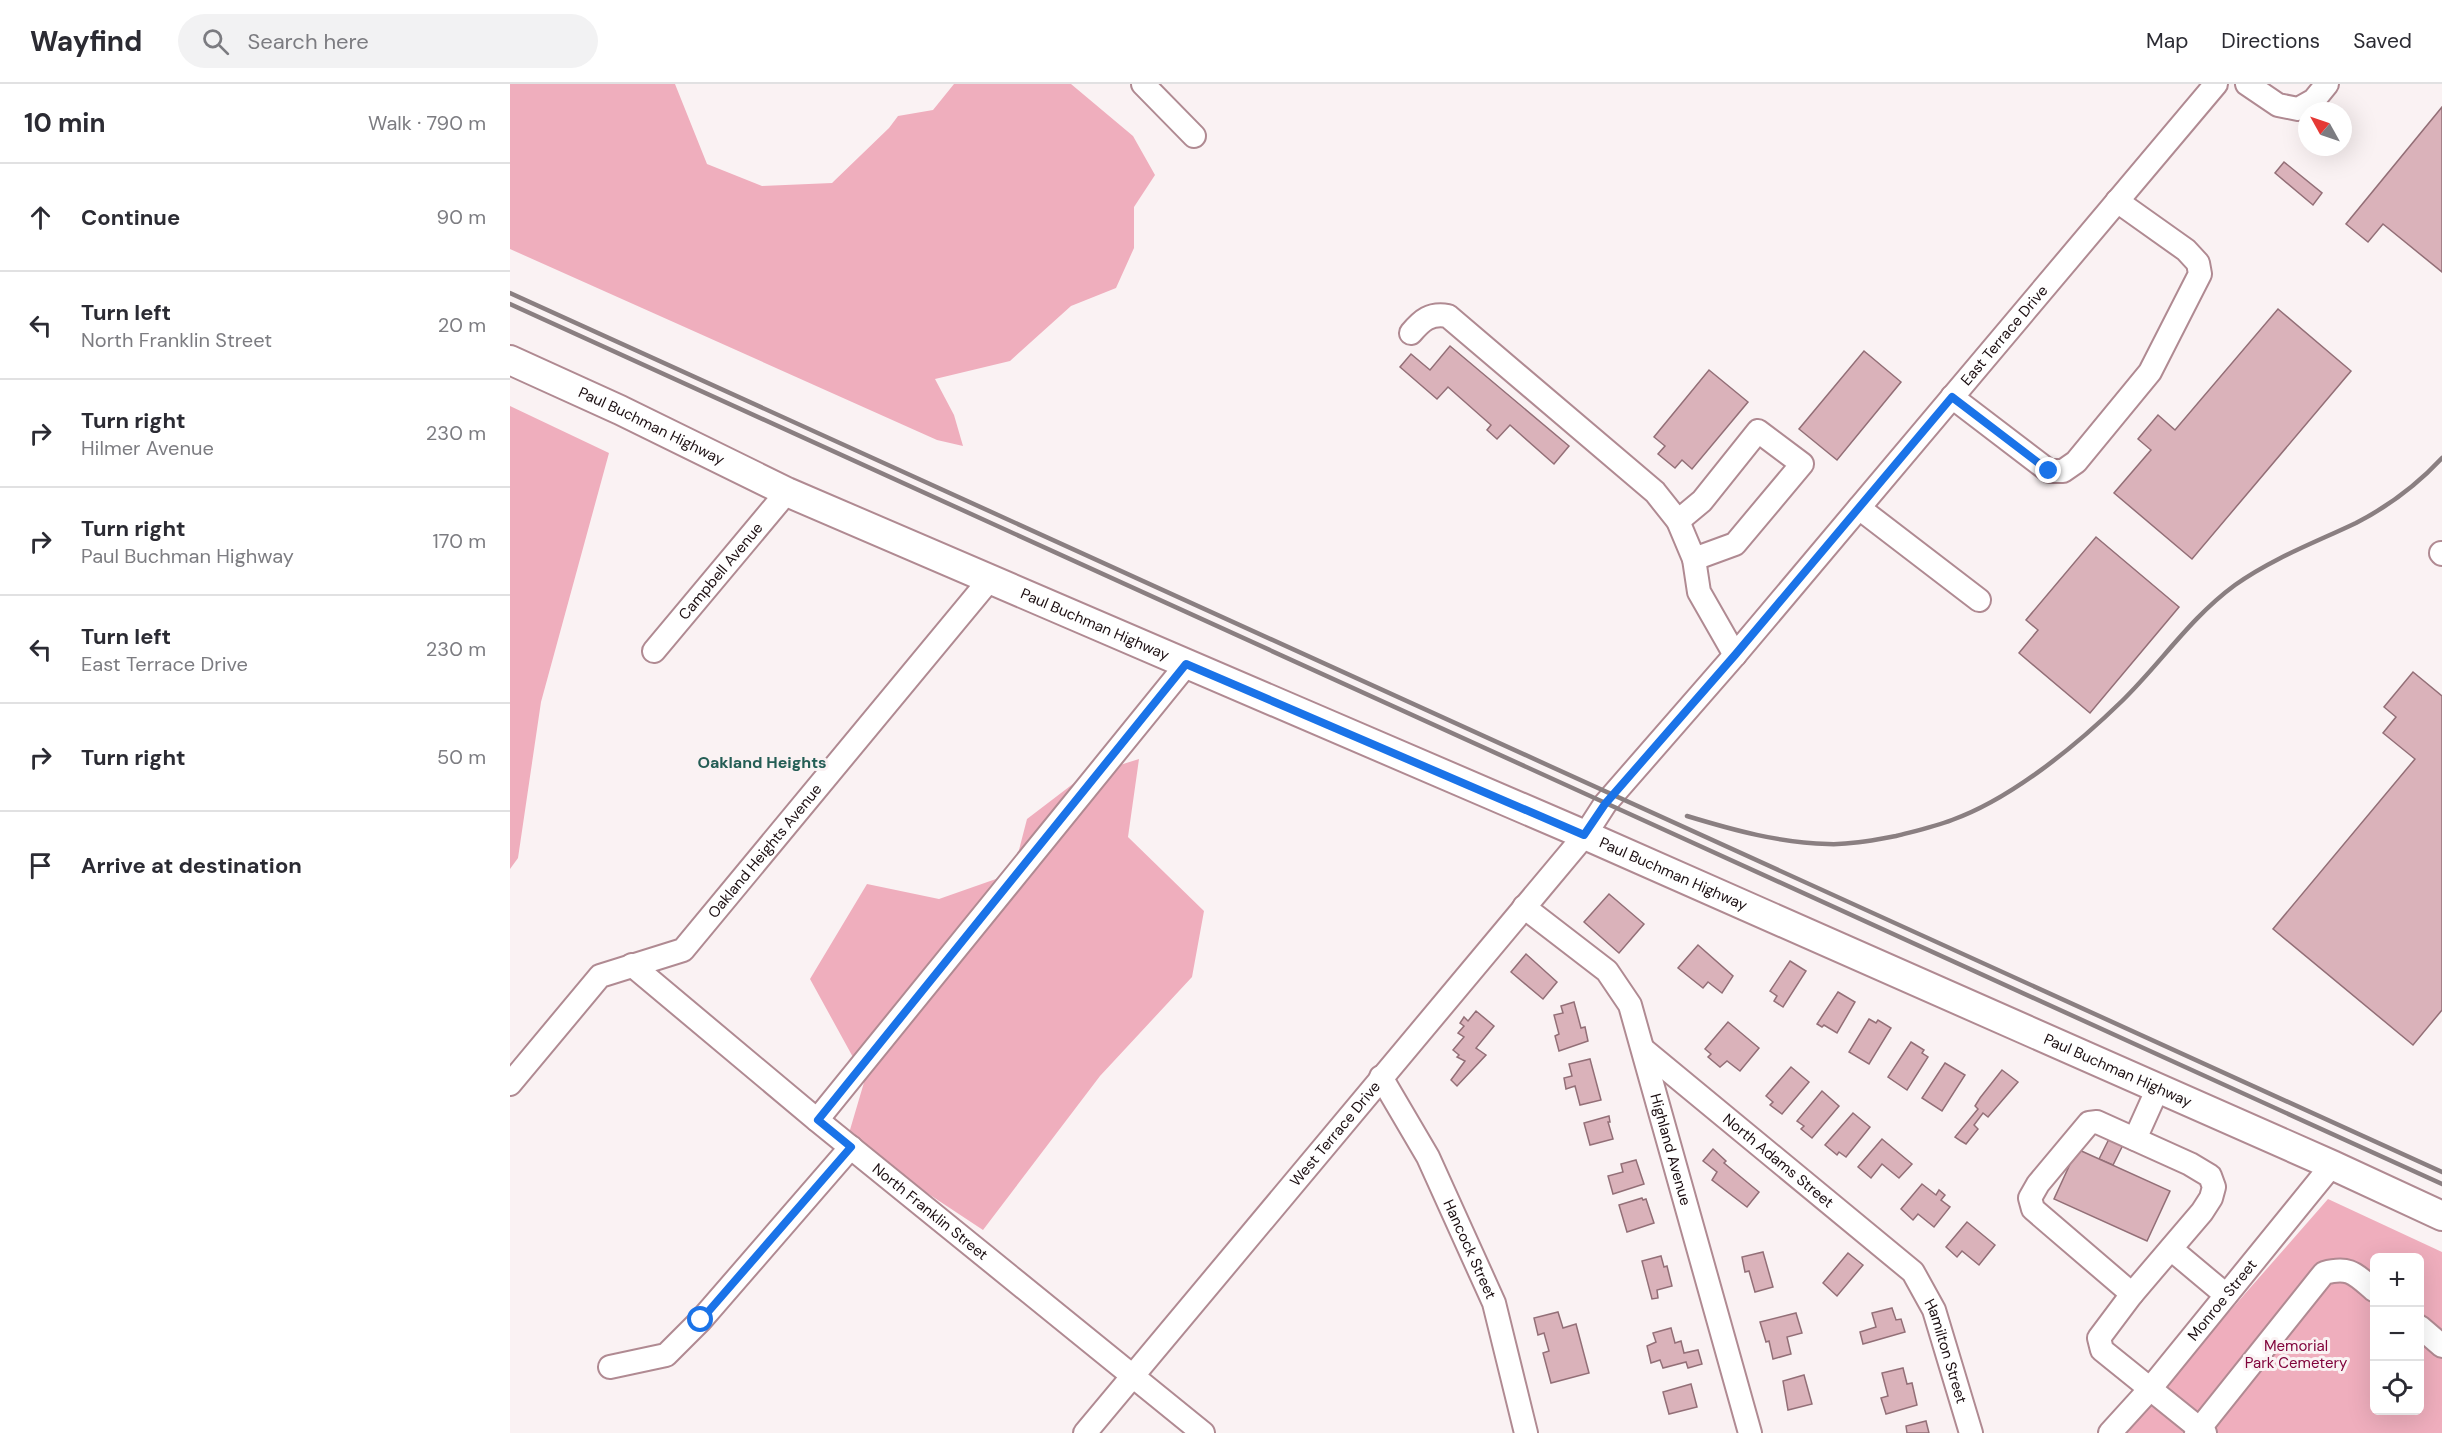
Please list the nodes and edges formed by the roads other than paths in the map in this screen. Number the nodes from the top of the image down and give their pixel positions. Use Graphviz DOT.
graph roads {
  1 [pos="1143,84"];
  2 [pos="2216,84"];
  3 [pos="2247,84"];
  4 [pos="2327,84"];
  5 [pos="1194,136"];
  6 [pos="2117,201"];
  7 [pos="1411,333"];
  8 [pos="510,360"];
  9 [pos="1952,397"];
  10 [pos="787,492"];
  11 [pos="1859,508"];
  12 [pos="1678,521"];
  13 [pos="1694,559"];
  14 [pos="991,578"];
  15 [pos="1979,600"];
  16 [pos="654,651"];
  17 [pos="1735,655"];
  18 [pos="1186,664"];
  19 [pos="1584,835"];
  20 [pos="1524,907"];
  21 [pos="632,965"];
  22 [pos="1644,1050"];
  23 [pos="1381,1077"];
  24 [pos="510,1084"];
  25 [pos="2158,1088"];
  26 [pos="818,1120"];
  27 [pos="2135,1139"];
  28 [pos="851,1147"];
  29 [pos="2332,1165"];
  30 [pos="2442,1216"];
  31 [pos="2171,1249"];
  32 [pos="1913,1272"];
  33 [pos="2370,1287"];
  34 [pos="2132,1294"];
  35 [pos="2226,1295"];
  36 [pos="2424,1330"];
  37 [pos="2442,1346"];
  38 [pos="610,1367"];
  39 [pos="1133,1376"];
  40 [pos="2150,1389"];
  41 [pos="2200,1432"];
  42 [pos="1085,1433"];
  43 [pos="1203,1433"];
  44 [pos="1526,1433"];
  45 [pos="1750,1433"];
  46 [pos="1971,1433"];
  47 [pos="2110,1433"];
  1 -- 5 [label="street"];
  2 -- 6 [label="street, East Terrace Drive"];
  3 -- 4 [label="street"];
  6 -- 9 [label="street, East Terrace Drive"];
  6 -- 9 [label="street"];
  7 -- 12 [label="street"];
  8 -- 10 [label="main road, Paul Buchman Highway"];
  9 -- 11 [label="street, East Terrace Drive"];
  10 -- 14 [label="main road, Paul Buchman Highway"];
  10 -- 16 [label="street, Campbell Avenue"];
  11 -- 15 [label="street"];
  11 -- 17 [label="street, East Terrace Drive"];
  12 -- 13 [label="street"];
  12 -- 13 [label="street"];
  13 -- 17 [label="street"];
  14 -- 18 [label="main road, Paul Buchman Highway"];
  14 -- 21 [label="street, Oakland Heights Avenue"];
  17 -- 19 [label="street, East Terrace Drive"];
  18 -- 19 [label="main road, Paul Buchman Highway"];
  18 -- 26 [label="street"];
  19 -- 20 [label="street, West Terrace Drive"];
  19 -- 25 [label="main road, Paul Buchman Highway"];
  20 -- 22 [label="street, Highland Avenue"];
  20 -- 23 [label="street, West Terrace Drive"];
  21 -- 24 [label="street, Oakland Heights Avenue"];
  21 -- 26 [label="street, North Franklin Street"];
  22 -- 32 [label="street, North Adams Street"];
  22 -- 45 [label="street, Highland Avenue"];
  23 -- 39 [label="street, West Terrace Drive"];
  23 -- 44 [label="street, Hancock Street"];
  25 -- 27 [label="street"];
  25 -- 29 [label="main road, Paul Buchman Highway"];
  26 -- 28 [label="street, North Franklin Street"];
  27 -- 31 [label="street"];
  27 -- 34 [label="street"];
  28 -- 38 [label="street"];
  28 -- 39 [label="street, North Franklin Street"];
  29 -- 30 [label="main road, Paul Buchman Highway"];
  29 -- 35 [label="street, Monroe Street"];
  31 -- 34 [label="street"];
  31 -- 35 [label="street"];
  32 -- 46 [label="street, Hamilton Street"];
  33 -- 41 [label="street"];
  34 -- 40 [label="street"];
  35 -- 40 [label="street, Monroe Street"];
  36 -- 37 [label="street"];
  39 -- 42 [label="street, West Terrace Drive"];
  39 -- 43 [label="street, North Franklin Street"];
  40 -- 41 [label="street"];
  40 -- 47 [label="street, Monroe Street"];
}
